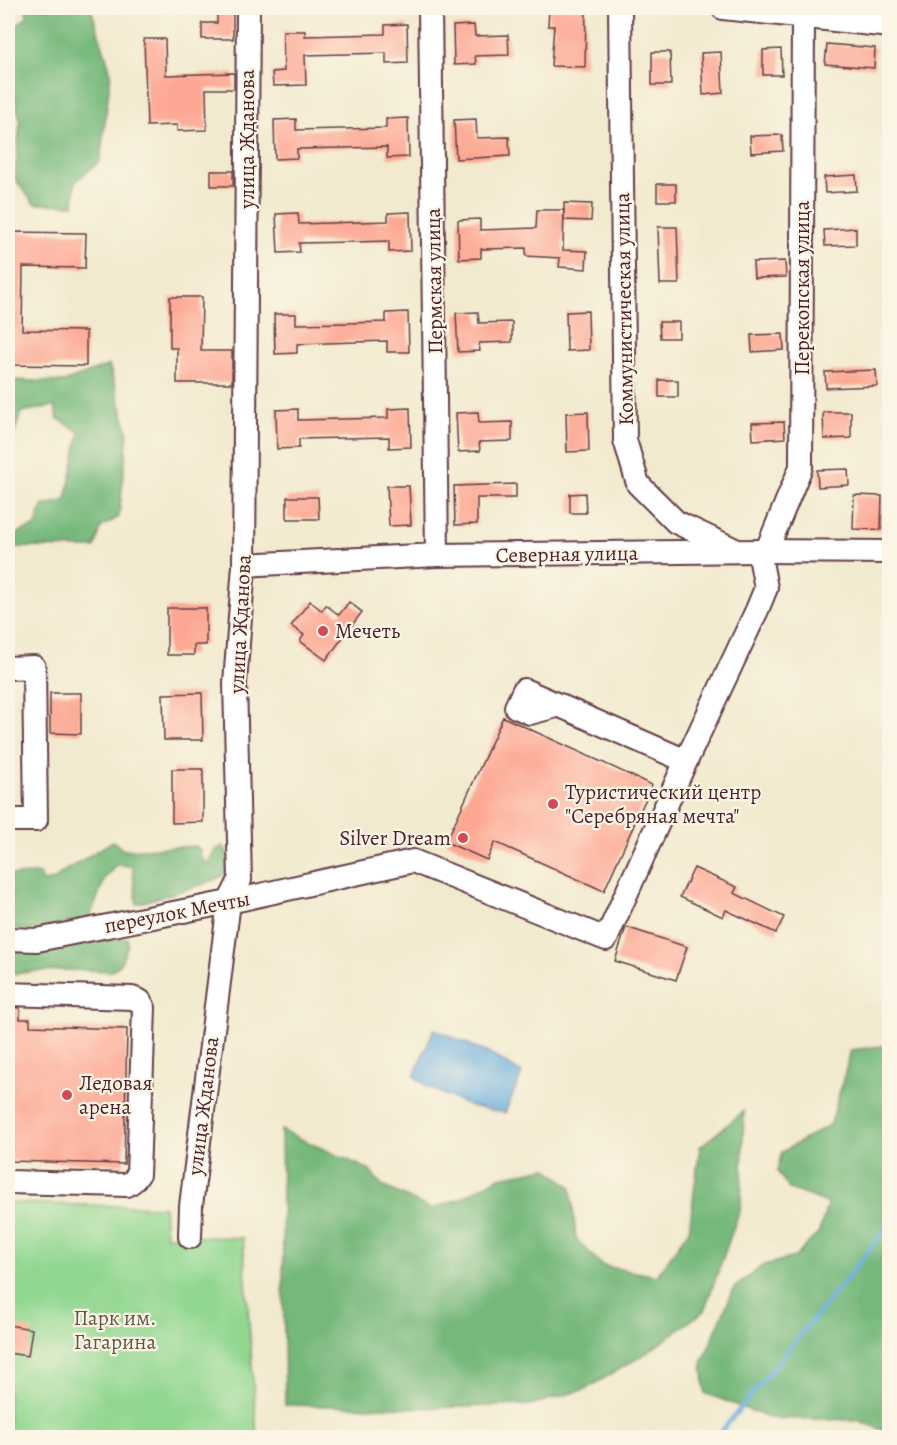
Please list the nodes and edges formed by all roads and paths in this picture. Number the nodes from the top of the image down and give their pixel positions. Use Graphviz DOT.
graph roads {
  1 [pos="248,8"];
  2 [pos="430,8"];
  3 [pos="620,8"];
  4 [pos="723,8"];
  5 [pos="804,17"];
  6 [pos="890,26"];
  7 [pos="755,552"];
  8 [pos="890,552"];
  9 [pos="437,555"];
  10 [pos="244,565"];
  11 [pos="8,668"];
  12 [pos="560,705"];
  13 [pos="686,761"];
  14 [pos="8,820"];
  15 [pos="230,902"];
  16 [pos="8,939"];
  17 [pos="8,994"];
  18 [pos="8,1182"];
  19 [pos="190,1237"];
  1 -- 10 [label="street, улица Жданова"];
  2 -- 9 [label="street, Пермская улица"];
  3 -- 7 [label="street, Коммунистическая улица"];
  4 -- 5 [label="street"];
  5 -- 6 [label="street"];
  5 -- 7 [label="street, Перекопская улица"];
  7 -- 8 [label="street, Северная улица"];
  7 -- 9 [label="street, Северная улица"];
  7 -- 13 [label="street"];
  9 -- 10 [label="street, Северная улица"];
  10 -- 15 [label="street, улица Жданова"];
  11 -- 14 [label="street"];
  12 -- 13 [label="street"];
  13 -- 15 [label="street, переулок Мечты"];
  15 -- 16 [label="street, переулок Мечты"];
  15 -- 19 [label="street, улица Жданова"];
  17 -- 18 [label="street"];
}
